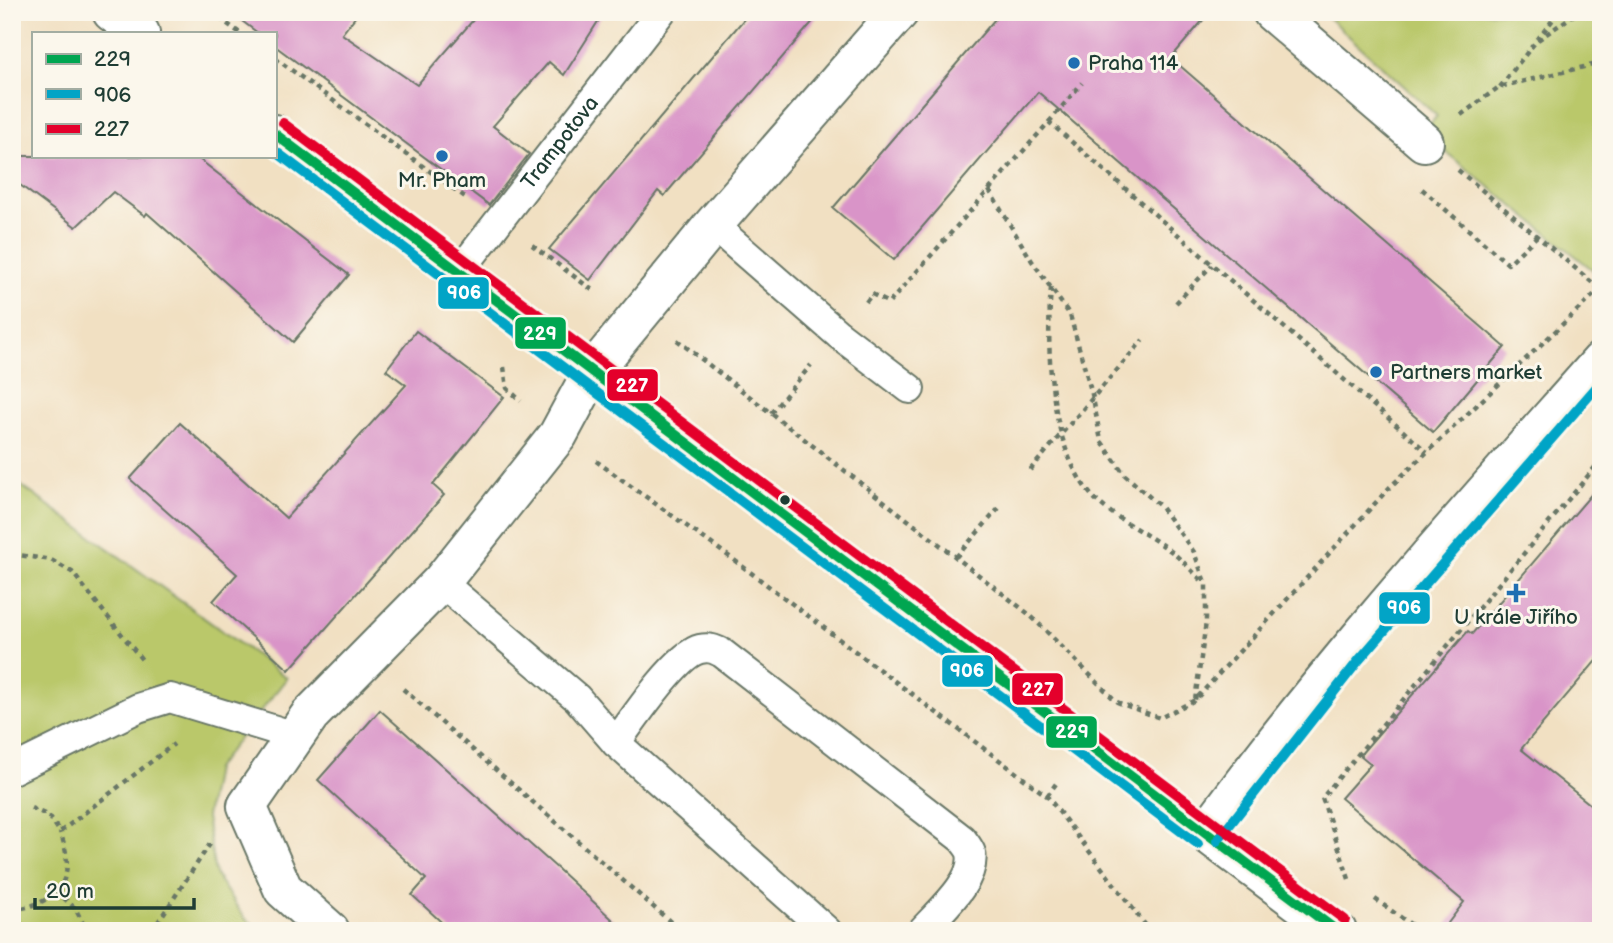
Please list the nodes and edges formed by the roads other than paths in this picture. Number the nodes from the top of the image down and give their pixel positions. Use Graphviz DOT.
graph roads {
  1 [pos="112,12"];
  2 [pos="661,12"];
  3 [pos="899,12"];
  4 [pos="1272,12"];
  5 [pos="139,32"];
  6 [pos="276,135"];
  7 [pos="1424,142"];
  8 [pos="713,225"];
  9 [pos="459,272"];
  10 [pos="1597,371"];
  11 [pos="592,372"];
  12 [pos="910,389"];
  13 [pos="441,582"];
  14 [pos="295,736"];
  15 [pos="617,743"];
  16 [pos="12,770"];
  17 [pos="1206,833"];
  18 [pos="330,931"];
  19 [pos="827,931"];
  20 [pos="922,931"];
  21 [pos="1337,931"];
  1 -- 5 [label="street"];
  2 -- 9 [label="lane, Trampotova"];
  3 -- 8 [label="street"];
  4 -- 7 [label="street"];
  6 -- 9 [label="street"];
  8 -- 11 [label="street"];
  8 -- 12 [label="lane"];
  9 -- 11 [label="street"];
  10 -- 17 [label="street"];
  11 -- 13 [label="street"];
  11 -- 17 [label="street"];
  13 -- 14 [label="street"];
  13 -- 15 [label="lane"];
  14 -- 16 [label="lane"];
  14 -- 18 [label="street"];
  15 -- 19 [label="lane"];
  15 -- 20 [label="lane"];
  17 -- 21 [label="street"];
}
